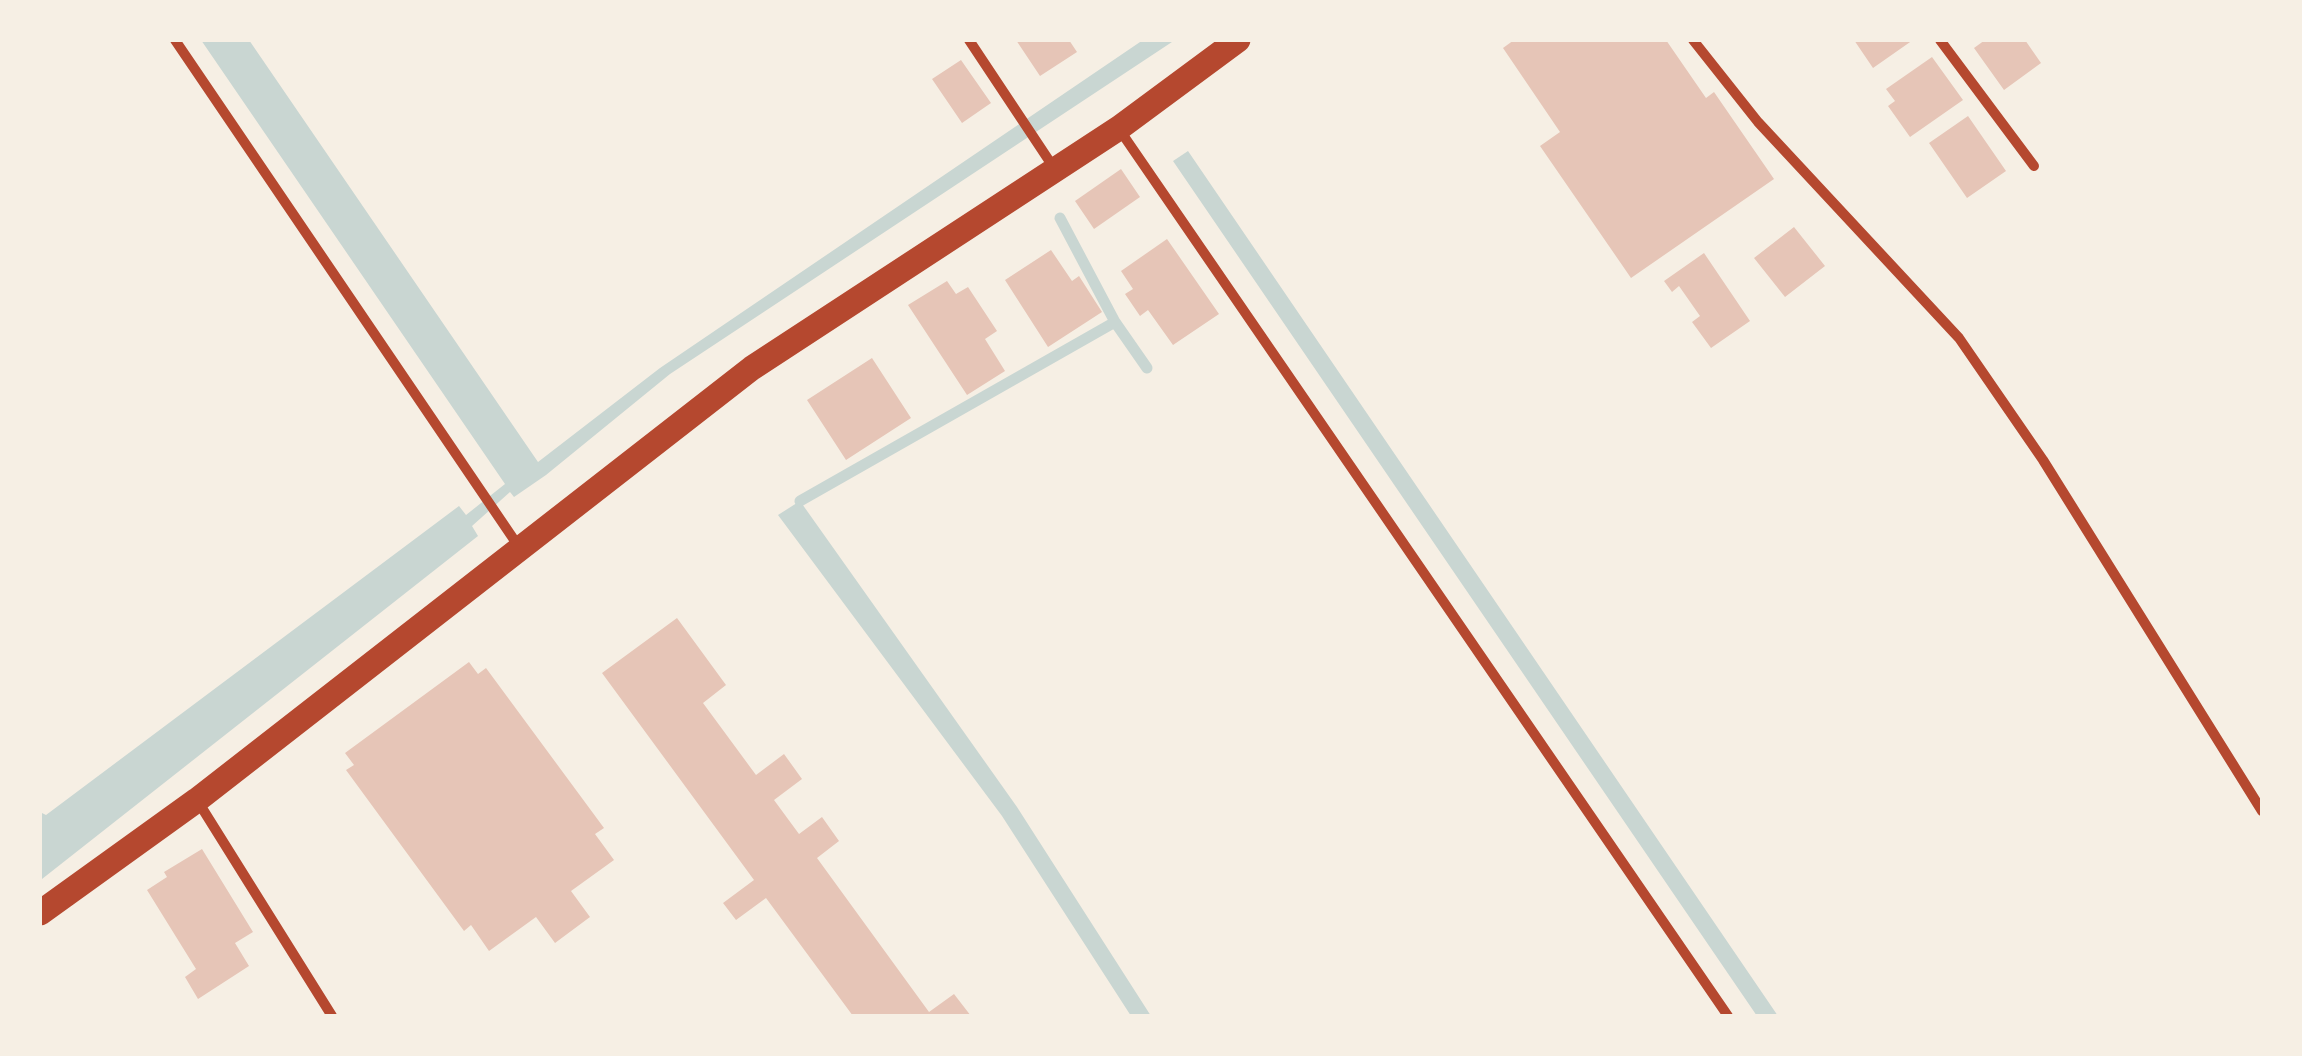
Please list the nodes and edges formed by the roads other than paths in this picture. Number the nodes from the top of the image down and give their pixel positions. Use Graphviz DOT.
graph roads {
  1 [pos="175,40"];
  2 [pos="969,40"];
  3 [pos="1238,40"];
  4 [pos="1693,40"];
  5 [pos="1940,40"];
  6 [pos="1119,128"];
  7 [pos="2034,166"];
  8 [pos="1055,170"];
  9 [pos="519,548"];
  10 [pos="197,800"];
  11 [pos="2262,811"];
  12 [pos="40,912"];
  13 [pos="332,1016"];
  14 [pos="1728,1016"];
  1 -- 9 [label="street"];
  2 -- 8 [label="street"];
  3 -- 6 [label="main road"];
  4 -- 11 [label="street"];
  5 -- 7 [label="street"];
  6 -- 8 [label="main road"];
  6 -- 14 [label="street"];
  8 -- 9 [label="main road"];
  9 -- 10 [label="main road"];
  10 -- 12 [label="main road"];
  10 -- 13 [label="street"];
}
